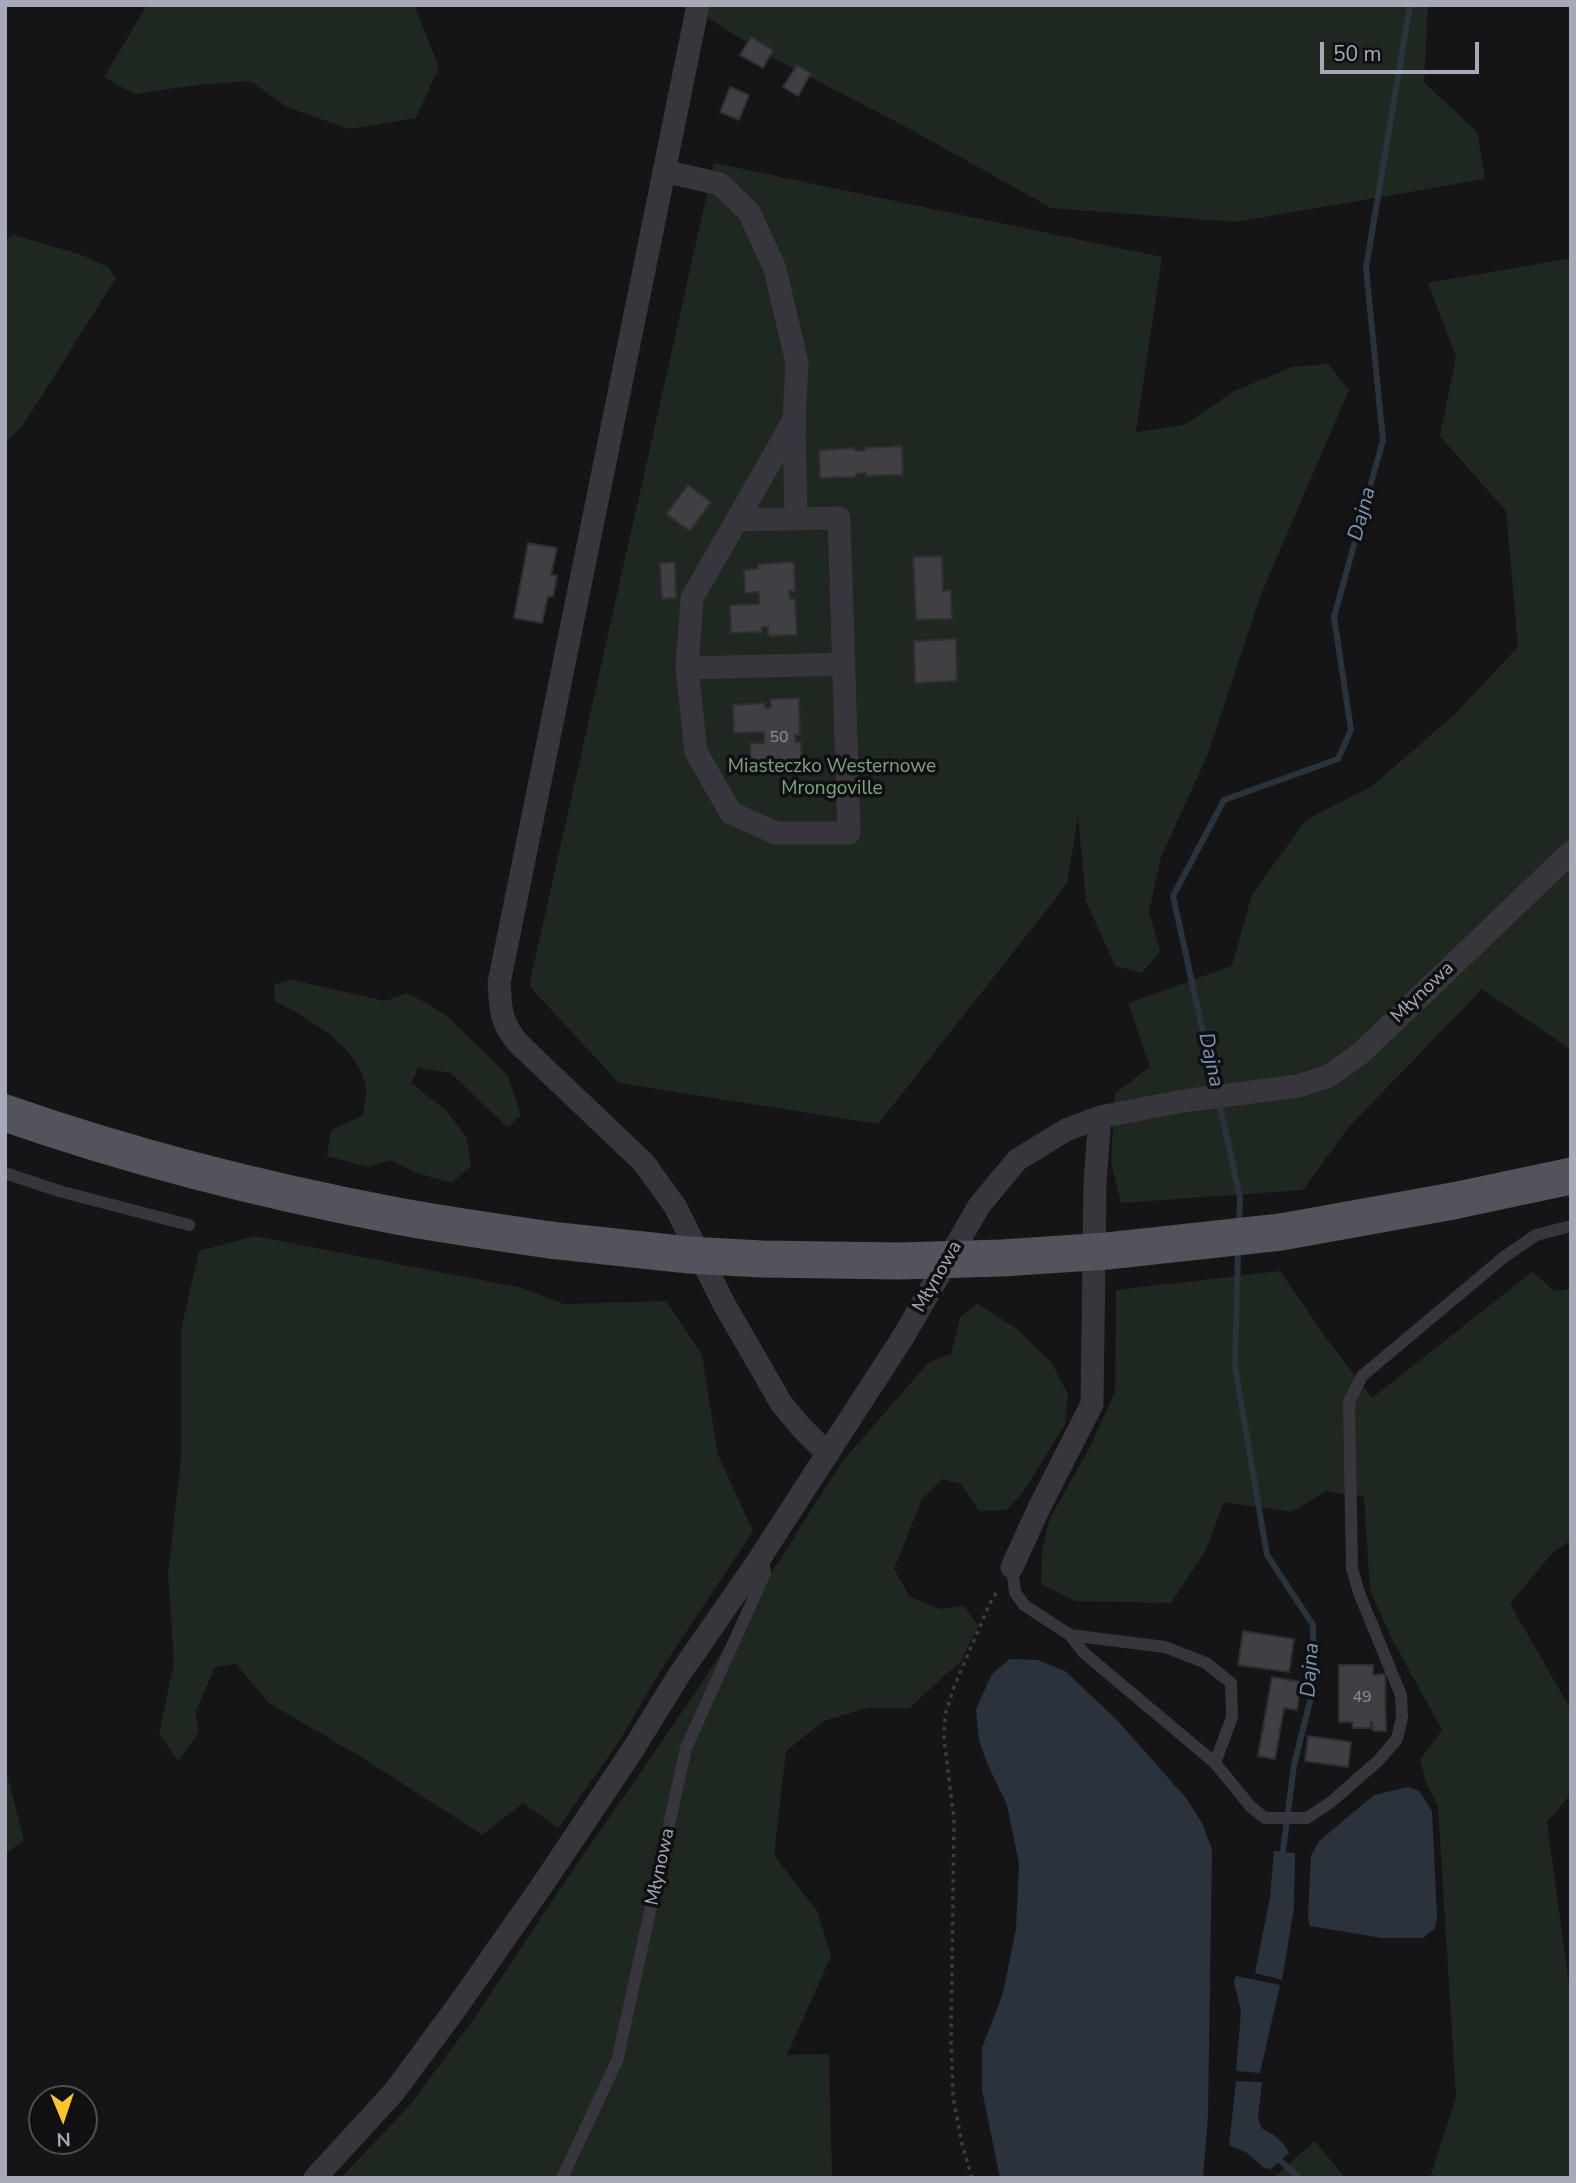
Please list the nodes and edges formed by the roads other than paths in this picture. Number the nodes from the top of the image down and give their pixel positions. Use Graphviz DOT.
graph roads {
  1 [pos="698,5"];
  2 [pos="664,171"];
  3 [pos="794,419"];
  4 [pos="796,519"];
  5 [pos="737,520"];
  6 [pos="844,664"];
  7 [pos="687,668"];
  8 [pos="1571,852"];
  9 [pos="5,1113"];
  10 [pos="1100,1117"];
  11 [pos="5,1173"];
  12 [pos="1571,1176"];
  13 [pos="189,1225"];
  14 [pos="1571,1226"];
  15 [pos="828,1454"];
  16 [pos="758,1561"];
  17 [pos="1012,1567"];
  18 [pos="1070,1635"];
  19 [pos="1215,1763"];
  20 [pos="315,2178"];
  21 [pos="562,2178"];
  1 -- 2 [label="street"];
  2 -- 3 [label="street"];
  2 -- 15 [label="street"];
  3 -- 4 [label="street"];
  3 -- 5 [label="street"];
  4 -- 5 [label="street"];
  4 -- 6 [label="street"];
  5 -- 7 [label="street"];
  6 -- 7 [label="street"];
  6 -- 7 [label="street"];
  8 -- 10 [label="street, Młynowa"];
  9 -- 12 [label="main road, bridge"];
  10 -- 15 [label="street, Młynowa"];
  10 -- 17 [label="street"];
  11 -- 13 [label="lane"];
  14 -- 19 [label="lane"];
  15 -- 16 [label="street, Młynowa"];
  16 -- 20 [label="street, Młynowa"];
  16 -- 21 [label="lane, Młynowa"];
  17 -- 18 [label="lane"];
  18 -- 19 [label="lane"];
  18 -- 19 [label="lane"];
}
